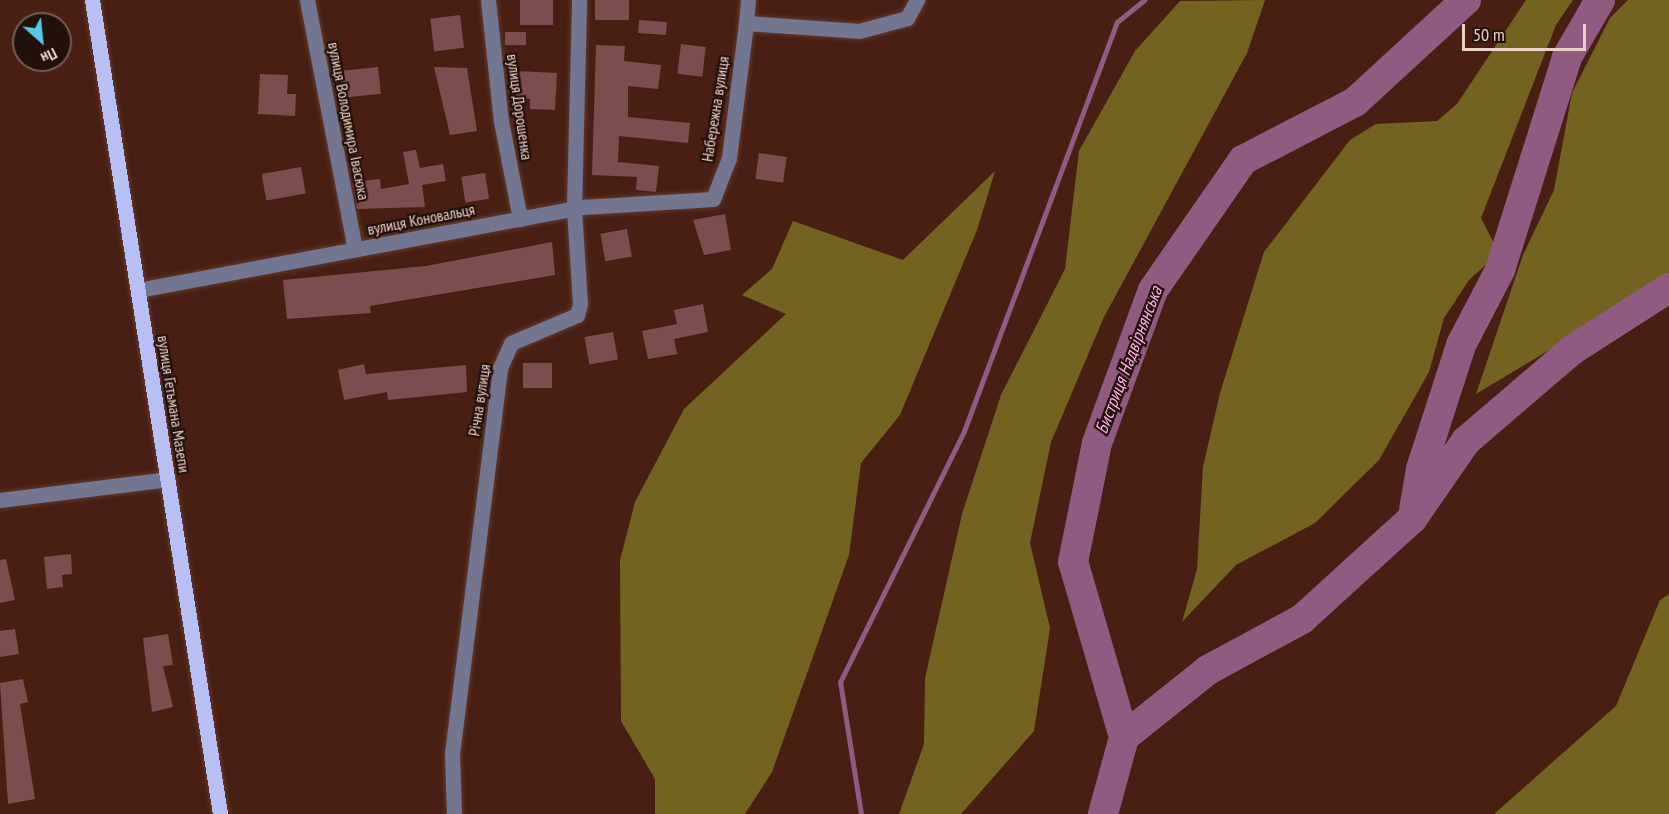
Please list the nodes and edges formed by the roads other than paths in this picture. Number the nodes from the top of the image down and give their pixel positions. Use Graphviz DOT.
graph roads {
  1 [pos="92,0"];
  2 [pos="307,0"];
  3 [pos="488,0"];
  4 [pos="579,0"];
  5 [pos="748,0"];
  6 [pos="917,0"];
  7 [pos="746,23"];
  8 [pos="713,199"];
  9 [pos="574,209"];
  10 [pos="520,219"];
  11 [pos="355,249"];
  12 [pos="138,290"];
  13 [pos="168,479"];
  14 [pos="0,500"];
  15 [pos="220,814"];
  16 [pos="454,814"];
  1 -- 12 [label="main road, вулиця Гетьмана Мазепи"];
  2 -- 11 [label="street, вулиця Володимира Івасюка"];
  3 -- 10 [label="street, вулиця Дорошенка"];
  4 -- 9 [label="street, Річна вулиця"];
  5 -- 7 [label="street, Набережна вулиця"];
  6 -- 7 [label="street"];
  7 -- 8 [label="street, Набережна вулиця"];
  8 -- 9 [label="street, вулиця Коновальця"];
  9 -- 10 [label="street, вулиця Коновальця"];
  9 -- 16 [label="street, Річна вулиця"];
  10 -- 11 [label="street, вулиця Коновальця"];
  11 -- 12 [label="street, вулиця Коновальця"];
  12 -- 13 [label="main road, вулиця Гетьмана Мазепи"];
  13 -- 14 [label="street"];
  13 -- 15 [label="main road, вулиця Гетьмана Мазепи"];
}
